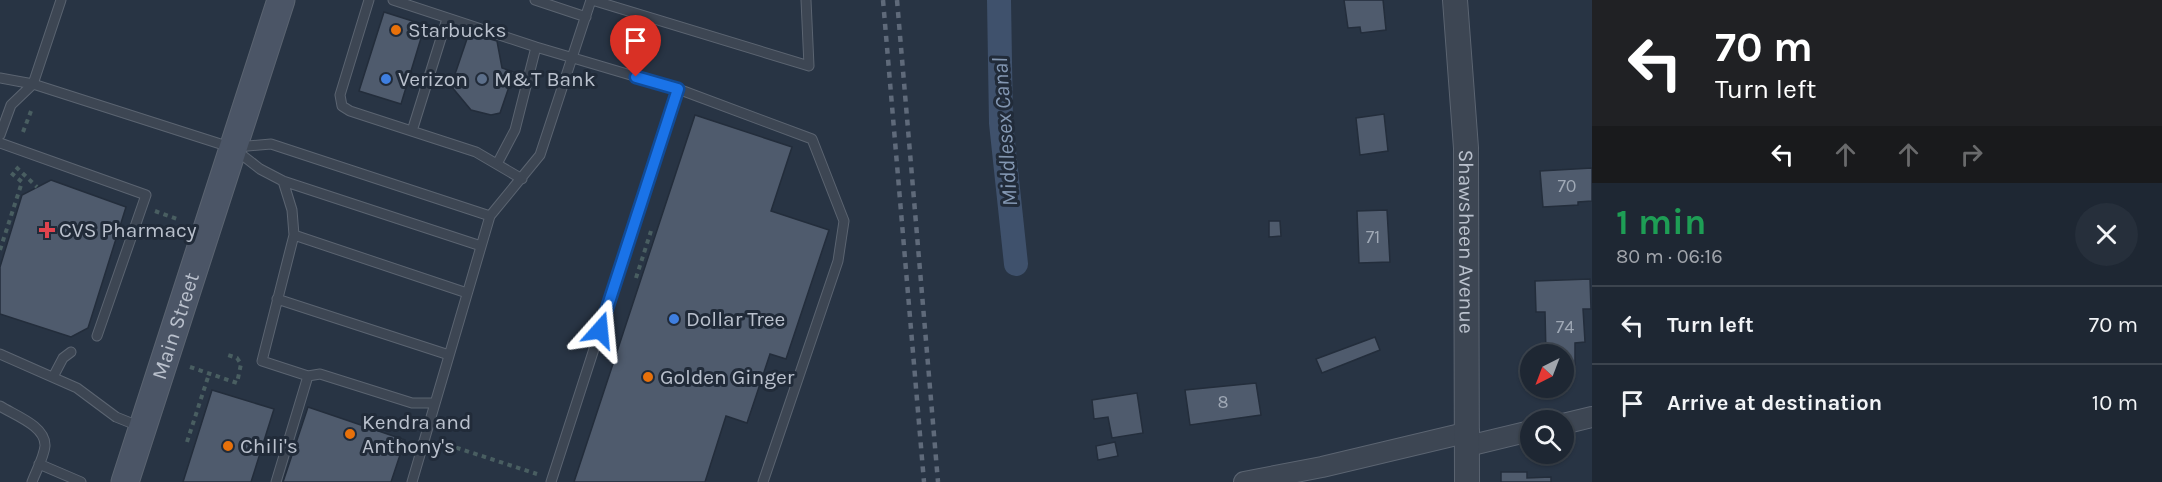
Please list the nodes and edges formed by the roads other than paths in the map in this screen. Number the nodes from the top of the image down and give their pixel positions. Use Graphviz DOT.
graph roads {
  1 [pos="61,0"];
  2 [pos="281,0"];
  3 [pos="369,0"];
  4 [pos="393,0"];
  5 [pos="535,0"];
  6 [pos="592,0"];
  7 [pos="806,0"];
  8 [pos="1455,0"];
  9 [pos="586,17"];
  10 [pos="447,19"];
  11 [pos="536,47"];
  12 [pos="573,58"];
  13 [pos="0,78"];
  14 [pos="33,84"];
  15 [pos="678,89"];
  16 [pos="412,131"];
  17 [pos="0,135"];
  18 [pos="0,143"];
  19 [pos="233,148"];
  20 [pos="496,164"];
  21 [pos="522,179"];
  22 [pos="283,181"];
  23 [pos="490,216"];
  24 [pos="294,235"];
  25 [pos="481,246"];
  26 [pos="467,293"];
  27 [pos="277,299"];
  28 [pos="97,336"];
  29 [pos="71,352"];
  30 [pos="0,354"];
  31 [pos="449,355"];
  32 [pos="309,376"];
  33 [pos="53,377"];
  34 [pos="434,403"];
  35 [pos="0,406"];
  36 [pos="1592,417"];
  37 [pos="1574,421"];
  38 [pos="143,428"];
  39 [pos="1520,433"];
  40 [pos="1468,439"];
  41 [pos="39,464"];
  42 [pos="32,482"];
  43 [pos="81,482"];
  44 [pos="125,482"];
  45 [pos="276,482"];
  46 [pos="412,482"];
  47 [pos="551,482"];
  48 [pos="763,482"];
  49 [pos="1244,482"];
  50 [pos="1467,482"];
  1 -- 14 [label="lane"];
  2 -- 19 [label="main road, Main Street"];
  3 -- 16 [label="lane"];
  4 -- 10 [label="lane"];
  5 -- 9 [label="lane"];
  6 -- 7 [label="lane"];
  6 -- 9 [label="lane"];
  8 -- 40 [label="street, Shawsheen Avenue"];
  9 -- 12 [label="lane"];
  10 -- 11 [label="lane"];
  10 -- 16 [label="lane"];
  11 -- 12 [label="lane"];
  11 -- 20 [label="lane"];
  12 -- 15 [label="lane"];
  12 -- 21 [label="lane"];
  13 -- 14 [label="lane"];
  14 -- 17 [label="lane"];
  14 -- 19 [label="lane"];
  15 -- 47 [label="lane"];
  15 -- 48 [label="lane"];
  16 -- 20 [label="lane"];
  18 -- 28 [label="lane"];
  19 -- 22 [label="lane"];
  19 -- 23 [label="lane"];
  19 -- 38 [label="main road, Main Street"];
  20 -- 21 [label="lane"];
  21 -- 23 [label="lane"];
  22 -- 24 [label="lane"];
  22 -- 25 [label="lane"];
  23 -- 25 [label="lane"];
  24 -- 26 [label="lane"];
  24 -- 27 [label="lane"];
  25 -- 26 [label="lane"];
  26 -- 31 [label="lane"];
  27 -- 31 [label="lane"];
  27 -- 32 [label="lane"];
  29 -- 33 [label="lane"];
  30 -- 33 [label="lane"];
  31 -- 34 [label="lane"];
  32 -- 34 [label="lane"];
  32 -- 45 [label="lane"];
  33 -- 38 [label="lane"];
  34 -- 46 [label="lane"];
  35 -- 41 [label="lane"];
  36 -- 37 [label="street"];
  38 -- 44 [label="main road, Main Street"];
  39 -- 40 [label="street"];
  40 -- 49 [label="street"];
  40 -- 50 [label="street, Shawsheen Avenue"];
  41 -- 42 [label="lane"];
  41 -- 43 [label="lane"];
}
